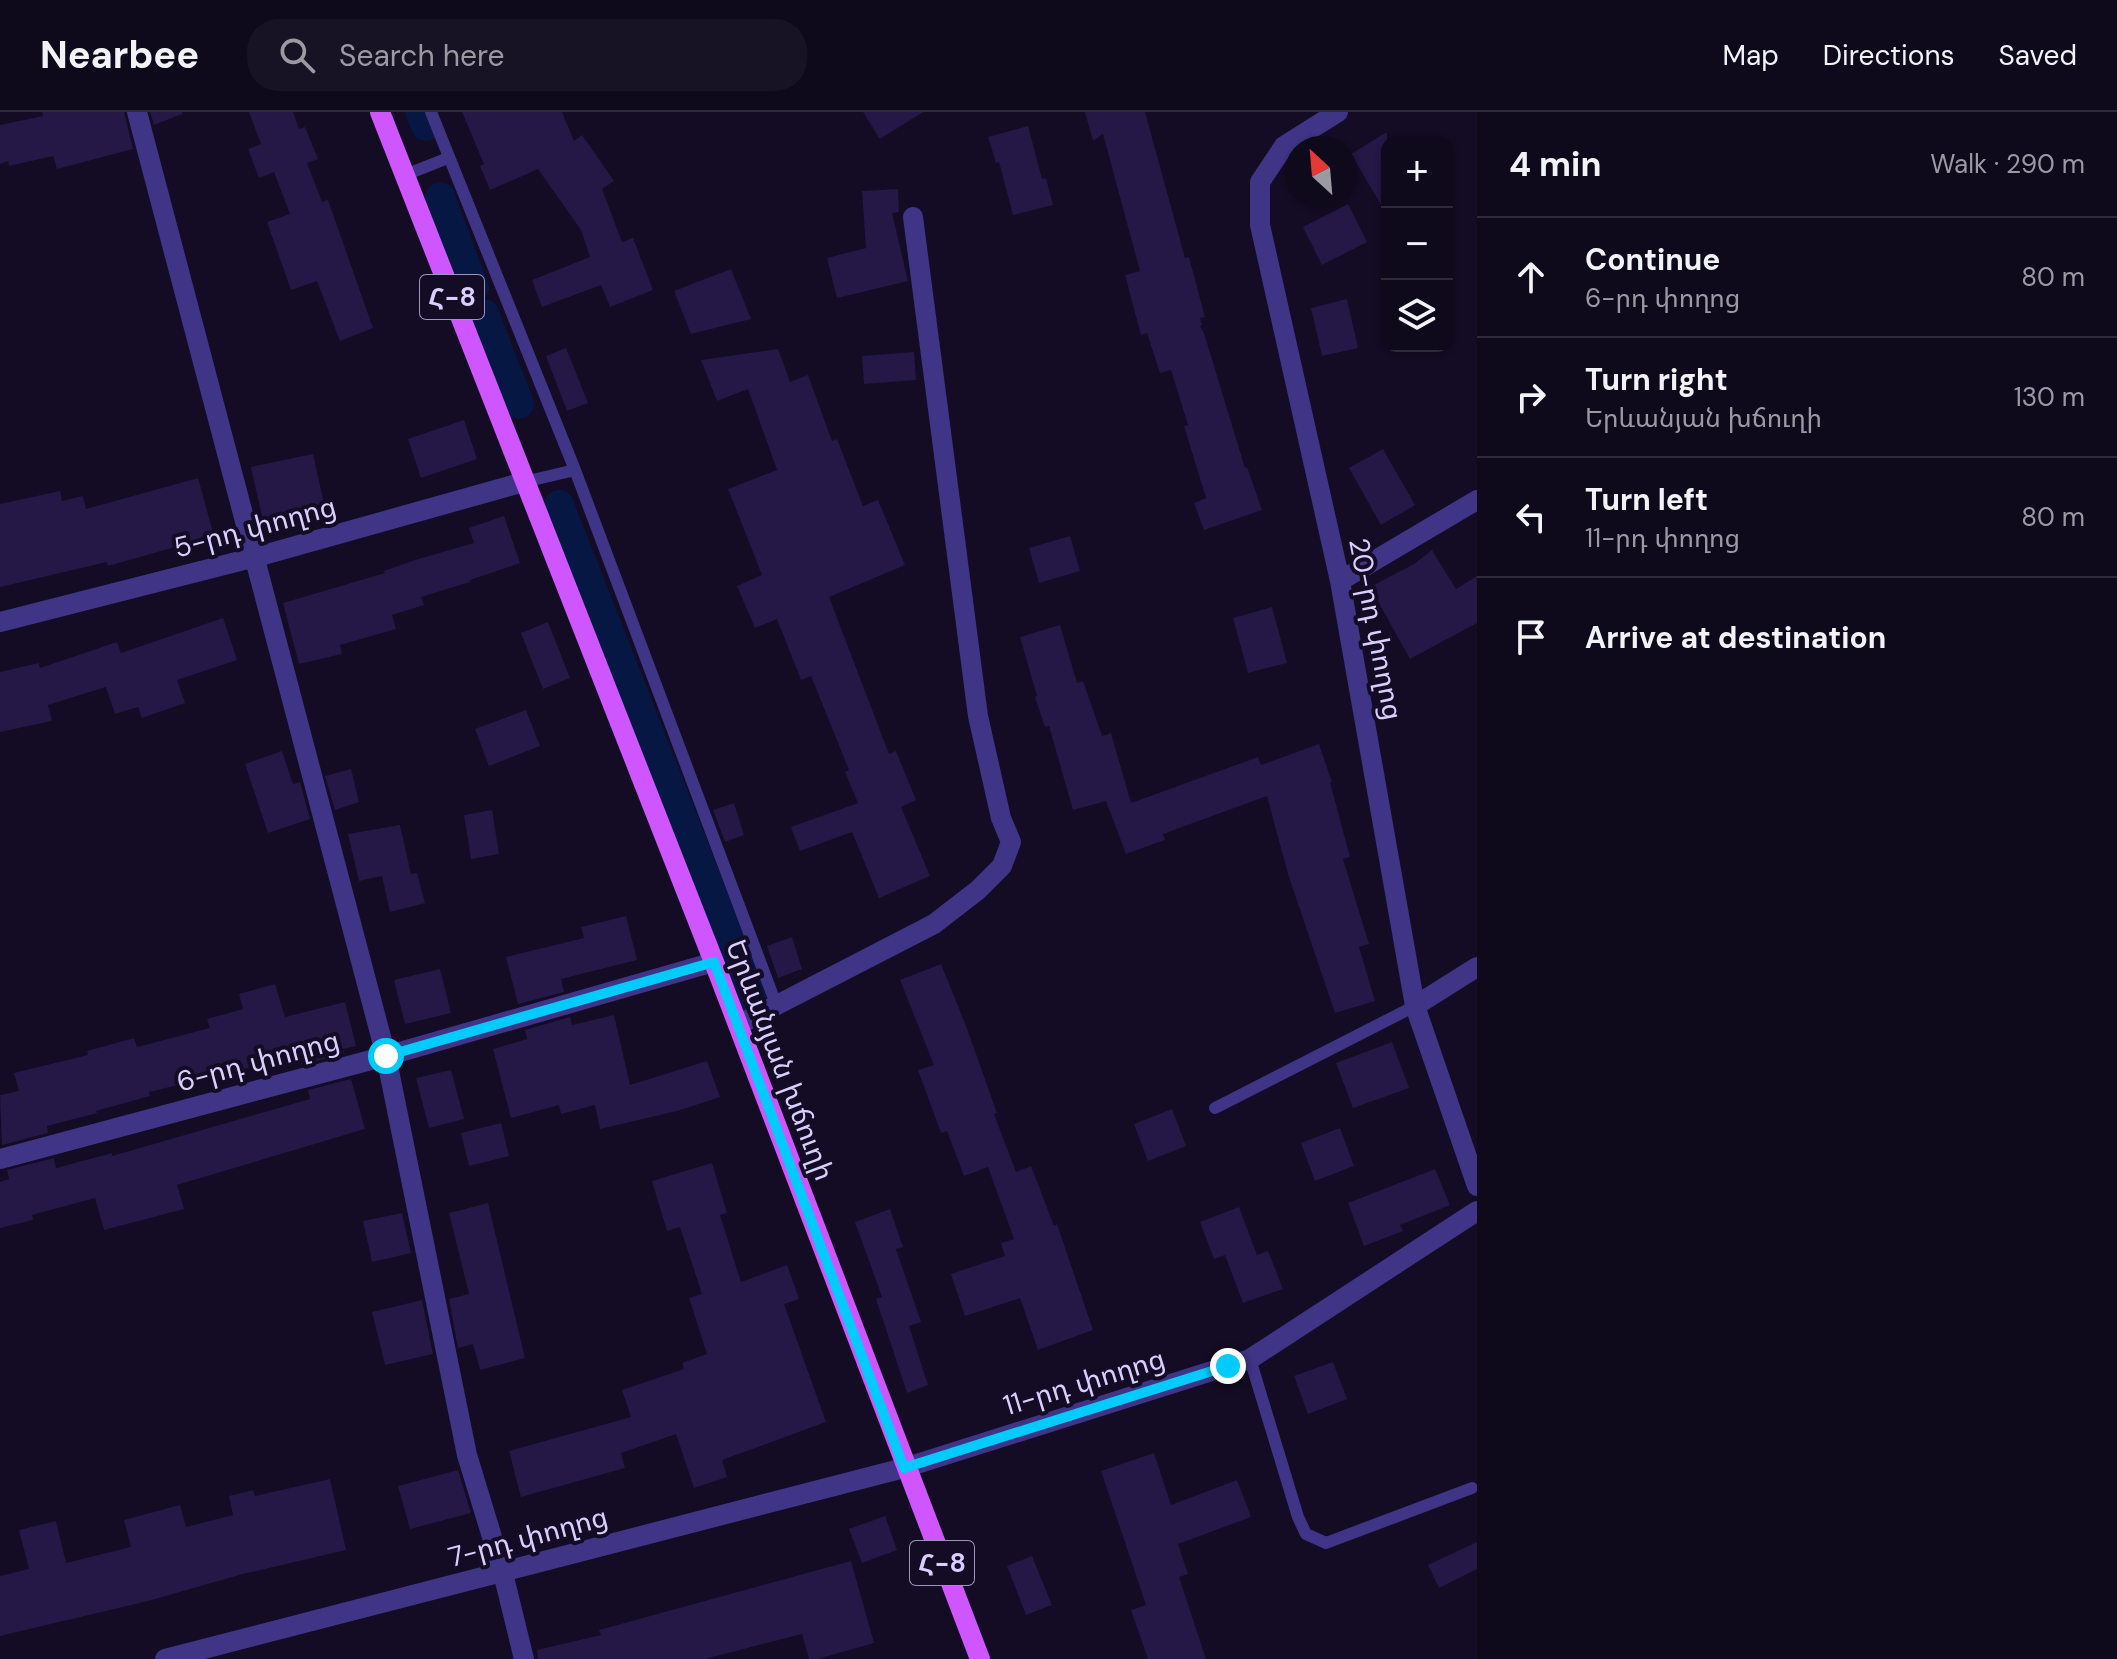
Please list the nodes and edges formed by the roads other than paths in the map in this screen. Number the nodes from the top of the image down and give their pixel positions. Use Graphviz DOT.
graph roads {
  1 [pos="137,112"];
  2 [pos="380,112"];
  3 [pos="431,112"];
  4 [pos="1338,112"];
  5 [pos="448,158"];
  6 [pos="405,175"];
  7 [pos="913,217"];
  8 [pos="575,470"];
  9 [pos="524,482"];
  10 [pos="1477,500"];
  11 [pos="256,557"];
  12 [pos="1340,581"];
  13 [pos="0,622"];
  14 [pos="714,962"];
  15 [pos="1477,967"];
  16 [pos="776,1004"];
  17 [pos="1415,1006"];
  18 [pos="738,1025"];
  19 [pos="386,1056"];
  20 [pos="1215,1108"];
  21 [pos="0,1159"];
  22 [pos="1477,1186"];
  23 [pos="1477,1211"];
  24 [pos="1250,1359"];
  25 [pos="904,1468"];
  26 [pos="1472,1488"];
  27 [pos="503,1573"];
  28 [pos="165,1659"];
  29 [pos="524,1659"];
  30 [pos="980,1659"];
  1 -- 11 [label="street"];
  2 -- 6 [label="main road, Հ-8"];
  3 -- 5 [label="lane"];
  4 -- 12 [label="street, 20-րդ փողոց"];
  5 -- 6 [label="lane"];
  5 -- 8 [label="lane"];
  6 -- 9 [label="main road, Հ-8"];
  7 -- 16 [label="street"];
  8 -- 9 [label="lane"];
  8 -- 16 [label="lane"];
  9 -- 11 [label="street, 5-րդ փողոց"];
  9 -- 14 [label="main road, Երևանյան խճուղի / Հ-8"];
  10 -- 12 [label="street"];
  11 -- 13 [label="street, 5-րդ փողոց"];
  11 -- 19 [label="street"];
  12 -- 17 [label="street, 20-րդ փողոց"];
  14 -- 18 [label="main road, Երևանյան խճուղի / Հ-8"];
  14 -- 19 [label="street, 6-րդ փողոց"];
  15 -- 17 [label="street"];
  16 -- 18 [label="street"];
  17 -- 20 [label="lane"];
  17 -- 22 [label="street, 20-րդ փողոց"];
  18 -- 25 [label="main road, Երևանյան խճուղի / Հ-8"];
  19 -- 21 [label="street, 6-րդ փողոց"];
  19 -- 27 [label="street"];
  23 -- 24 [label="street, 11-րդ փողոց"];
  24 -- 25 [label="street, 11-րդ փողոց"];
  24 -- 26 [label="lane"];
  25 -- 27 [label="street, 7-րդ փողոց"];
  25 -- 30 [label="main road, Երևանյան խճուղի / Հ-8"];
  27 -- 28 [label="street, 7-րդ փողոց"];
  27 -- 29 [label="street"];
}
